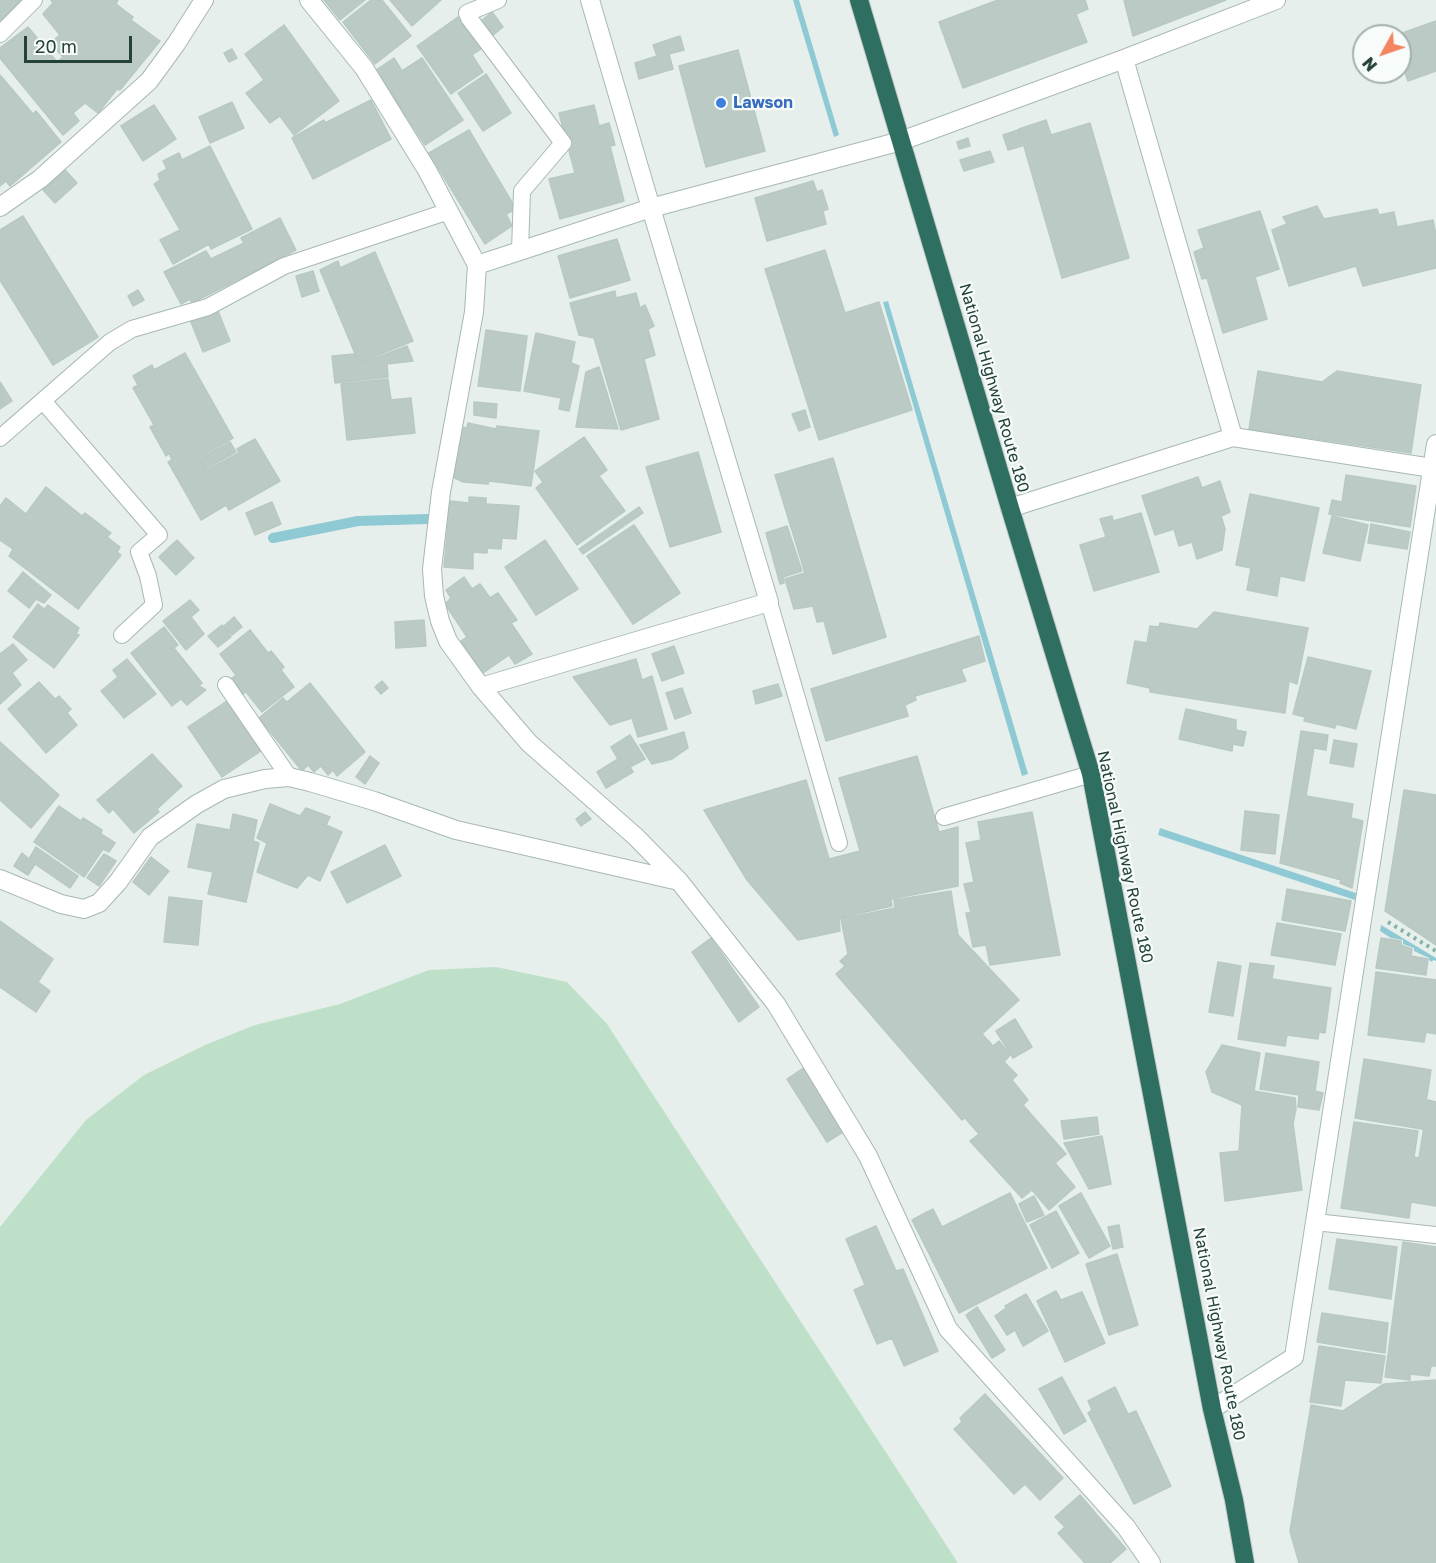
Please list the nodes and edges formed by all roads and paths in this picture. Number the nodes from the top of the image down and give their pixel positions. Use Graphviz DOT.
graph roads {
  1 [pos="34,0"];
  2 [pos="204,0"];
  3 [pos="309,0"];
  4 [pos="498,0"];
  5 [pos="590,0"];
  6 [pos="859,0"];
  7 [pos="1276,0"];
  8 [pos="0,33"];
  9 [pos="1124,59"];
  10 [pos="901,141"];
  11 [pos="0,207"];
  12 [pos="651,208"];
  13 [pos="449,211"];
  14 [pos="520,250"];
  15 [pos="477,265"];
  16 [pos="43,401"];
  17 [pos="0,438"];
  18 [pos="1233,438"];
  19 [pos="1436,444"];
  20 [pos="1432,468"];
  21 [pos="1010,508"];
  22 [pos="769,602"];
  23 [pos="122,635"];
  24 [pos="226,685"];
  25 [pos="481,687"];
  26 [pos="1091,774"];
  27 [pos="289,777"];
  28 [pos="944,817"];
  29 [pos="838,843"];
  30 [pos="0,879"];
  31 [pos="679,881"];
  32 [pos="1364,907"];
  33 [pos="1436,951"];
  34 [pos="1315,1222"];
  35 [pos="1436,1235"];
  36 [pos="1212,1409"];
  37 [pos="1151,1563"];
  38 [pos="1245,1563"];
  1 -- 8 [label="lane"];
  2 -- 11 [label="street"];
  3 -- 13 [label="street"];
  4 -- 14 [label="lane"];
  5 -- 12 [label="street"];
  6 -- 10 [label="highway, National Highway Route 180"];
  7 -- 9 [label="street"];
  9 -- 10 [label="street"];
  9 -- 18 [label="street"];
  10 -- 12 [label="street"];
  10 -- 21 [label="highway, National Highway Route 180"];
  12 -- 14 [label="street"];
  12 -- 22 [label="street"];
  13 -- 15 [label="street"];
  13 -- 16 [label="lane"];
  14 -- 15 [label="street"];
  15 -- 25 [label="street"];
  16 -- 17 [label="lane"];
  16 -- 23 [label="lane"];
  18 -- 20 [label="street"];
  18 -- 21 [label="street"];
  19 -- 20 [label="street"];
  20 -- 32 [label="street"];
  21 -- 26 [label="highway, National Highway Route 180"];
  22 -- 25 [label="street"];
  22 -- 29 [label="lane"];
  24 -- 27 [label="lane"];
  25 -- 31 [label="street"];
  26 -- 28 [label="lane"];
  26 -- 36 [label="highway, National Highway Route 180"];
  27 -- 30 [label="street"];
  27 -- 31 [label="street"];
  31 -- 37 [label="street"];
  32 -- 33 [label="path"];
  32 -- 34 [label="street"];
  34 -- 35 [label="lane"];
  34 -- 36 [label="street"];
  36 -- 38 [label="highway, National Highway Route 180"];
}
